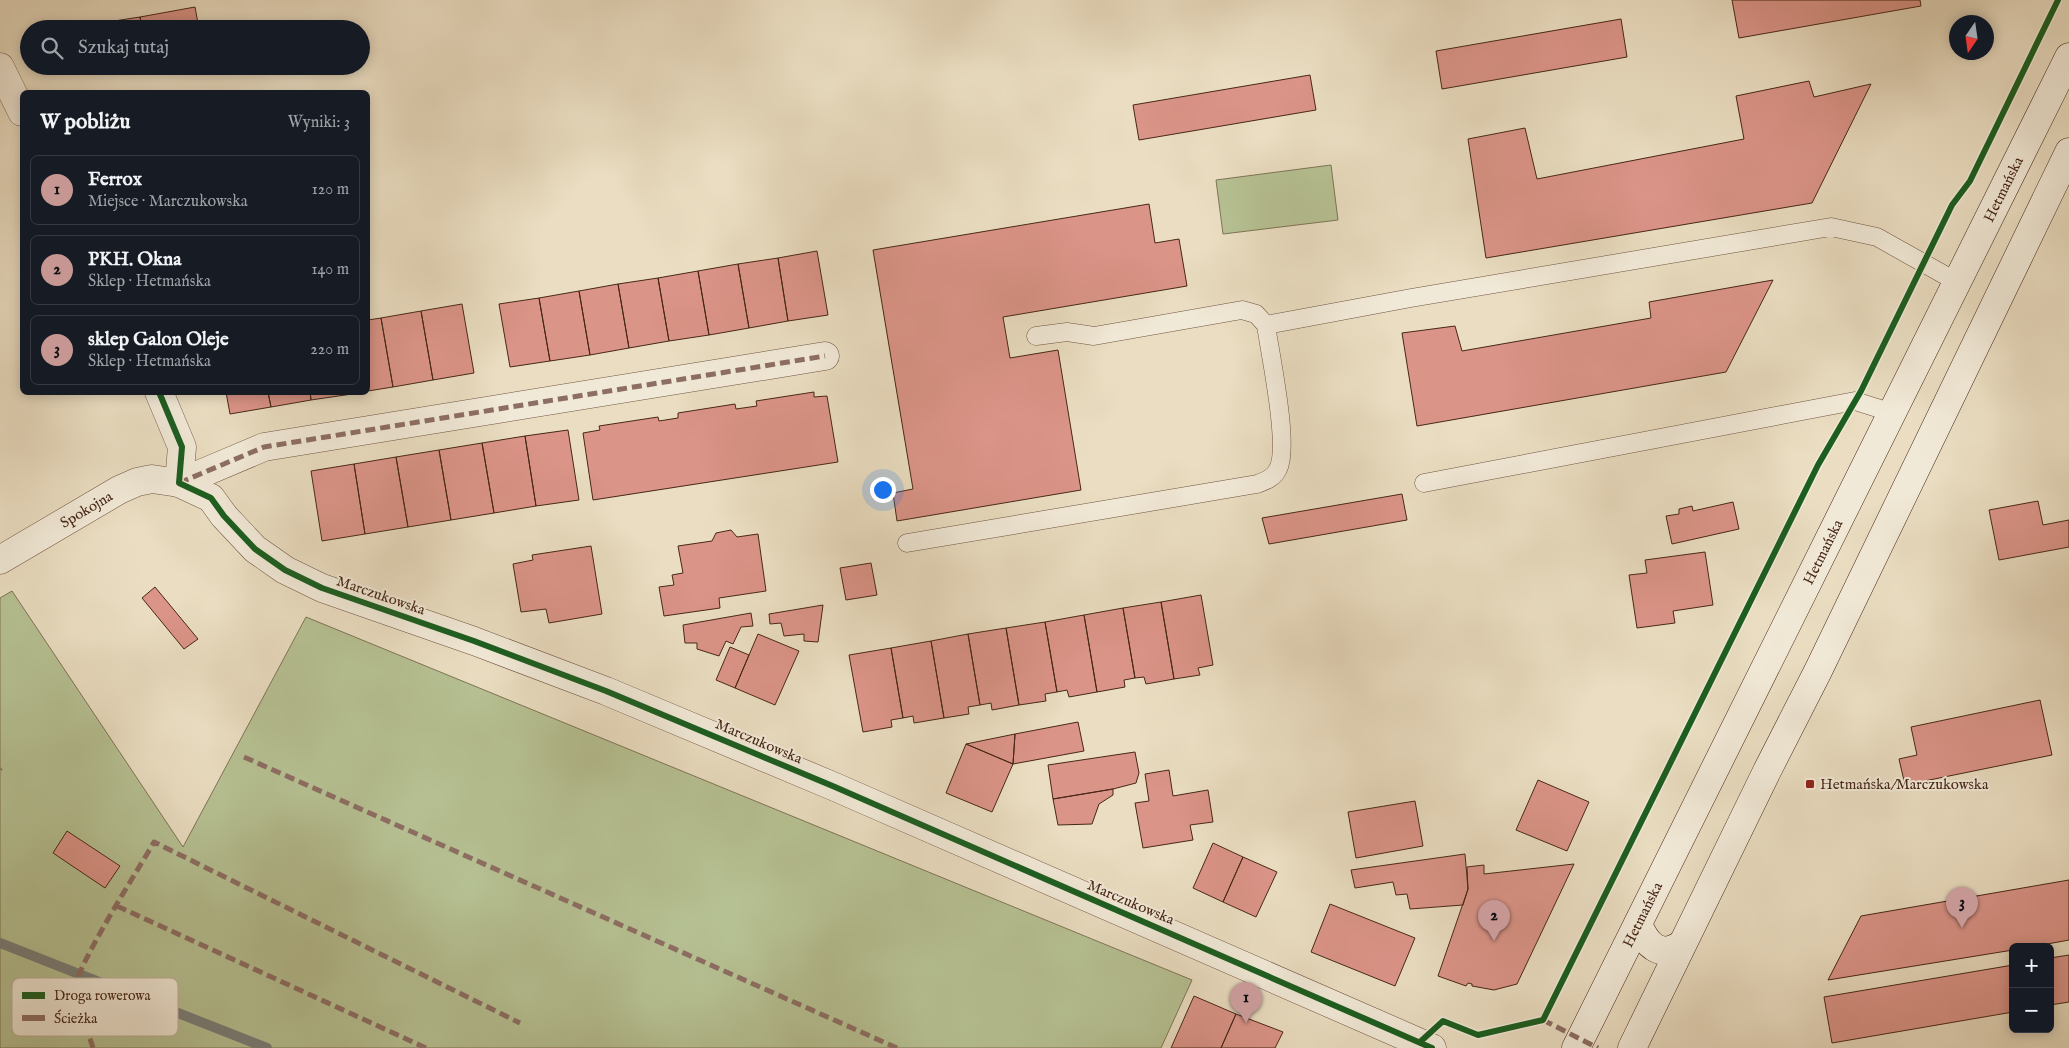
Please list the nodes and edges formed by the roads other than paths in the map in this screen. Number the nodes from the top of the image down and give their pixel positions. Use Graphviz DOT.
graph roads {
  1 [pos="2069,57"];
  2 [pos="0,67"];
  3 [pos="20,108"];
  4 [pos="2069,152"];
  5 [pos="1958,282"];
  6 [pos="1266,325"];
  7 [pos="1036,336"];
  8 [pos="825,356"];
  9 [pos="160,395"];
  10 [pos="1893,413"];
  11 [pos="179,483"];
  12 [pos="1424,483"];
  13 [pos="907,543"];
  14 [pos="0,560"];
  15 [pos="1638,924"];
  16 [pos="1682,944"];
  17 [pos="1423,1046"];
  18 [pos="1576,1048"];
  19 [pos="1632,1048"];
  1 -- 5 [label="street, Hetmańska"];
  2 -- 3 [label="street"];
  4 -- 16 [label="street"];
  5 -- 6 [label="lane"];
  5 -- 10 [label="street, Hetmańska"];
  6 -- 7 [label="lane"];
  6 -- 13 [label="lane"];
  8 -- 11 [label="street"];
  9 -- 11 [label="street"];
  10 -- 12 [label="lane"];
  10 -- 15 [label="street, Hetmańska"];
  11 -- 14 [label="street, Spokojna"];
  11 -- 17 [label="street, Marczukowska"];
  15 -- 16 [label="street"];
  15 -- 18 [label="street, Hetmańska"];
  16 -- 19 [label="street"];
}
